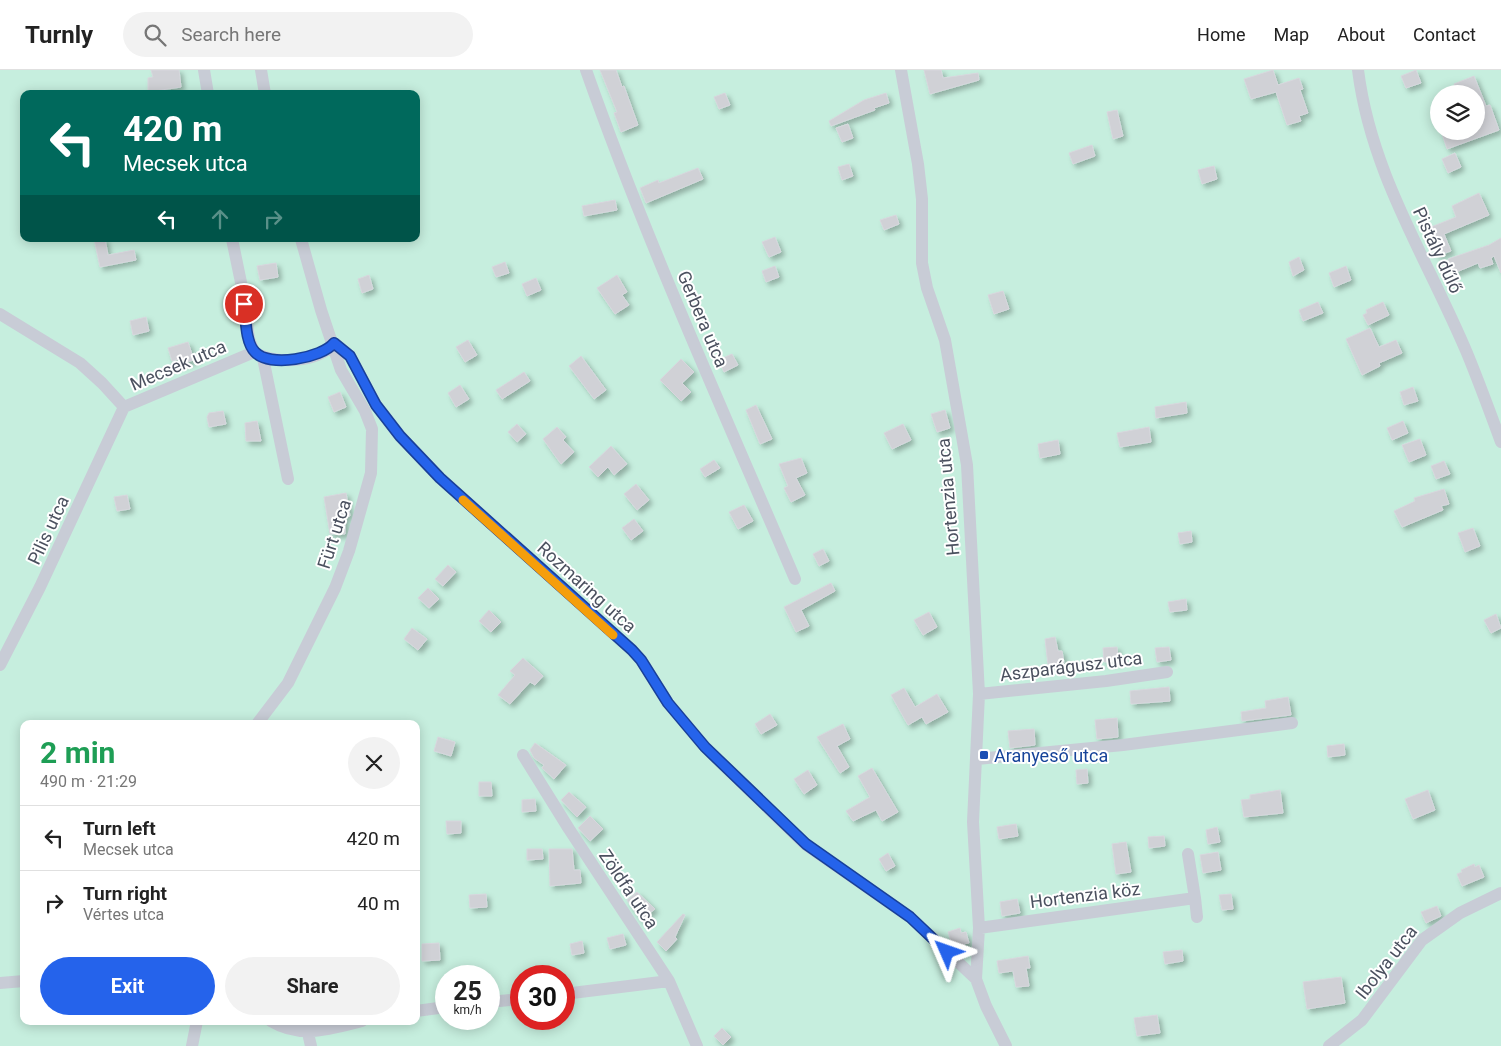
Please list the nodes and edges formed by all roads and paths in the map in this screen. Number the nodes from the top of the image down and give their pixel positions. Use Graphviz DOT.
graph roads {
  1 [pos="204,70"];
  2 [pos="261,70"];
  3 [pos="586,70"];
  4 [pos="901,70"];
  5 [pos="1358,70"];
  6 [pos="207,90"];
  7 [pos="264,90"];
  8 [pos="233,242"];
  9 [pos="302,242"];
  10 [pos="0,314"];
  11 [pos="334,343"];
  12 [pos="258,355"];
  13 [pos="124,407"];
  14 [pos="1501,442"];
  15 [pos="288,478"];
  16 [pos="795,579"];
  17 [pos="0,665"];
  18 [pos="1167,672"];
  19 [pos="979,694"];
  20 [pos="261,720"];
  21 [pos="1292,723"];
  22 [pos="524,755"];
  23 [pos="977,759"];
  24 [pos="1188,854"];
  25 [pos="1501,892"];
  26 [pos="1195,898"];
  27 [pos="1198,917"];
  28 [pos="980,928"];
  29 [pos="976,979"];
  30 [pos="20,981"];
  31 [pos="669,981"];
  32 [pos="0,983"];
  33 [pos="575,993"];
  34 [pos="435,1008"];
  35 [pos="420,1010"];
  36 [pos="196,1025"];
  37 [pos="280,1025"];
  38 [pos="344,1025"];
  39 [pos="308,1033"];
  40 [pos="192,1046"];
  41 [pos="311,1046"];
  42 [pos="697,1046"];
  43 [pos="1006,1046"];
  44 [pos="1329,1046"];
  1 -- 6 [label="street"];
  2 -- 7 [label="street"];
  3 -- 16 [label="street, Gerbera utca"];
  4 -- 19 [label="street, Hortenzia utca"];
  5 -- 14 [label="street, Pistály dűlő"];
  8 -- 12 [label="street"];
  9 -- 11 [label="street, Rozmaring utca"];
  10 -- 13 [label="street, Mecsek utca"];
  11 -- 12 [label="street, Mecsek utca"];
  11 -- 20 [label="street, Fürt utca"];
  11 -- 29 [label="street, Rozmaring utca"];
  12 -- 13 [label="street, Mecsek utca"];
  12 -- 15 [label="street"];
  13 -- 17 [label="street, Pilis utca"];
  18 -- 19 [label="street, Aszparágusz utca"];
  19 -- 23 [label="street, Hortenzia utca"];
  21 -- 23 [label="street"];
  22 -- 31 [label="street, Zöldfa utca"];
  23 -- 28 [label="street, Hortenzia utca"];
  24 -- 26 [label="street"];
  25 -- 44 [label="street, Ibolya utca"];
  26 -- 27 [label="street"];
  26 -- 28 [label="street, Hortenzia köz"];
  28 -- 29 [label="street, Hortenzia utca"];
  29 -- 43 [label="street"];
  30 -- 32 [label="street"];
  31 -- 33 [label="street"];
  31 -- 42 [label="street, Zöldfa utca"];
  34 -- 35 [label="street"];
  36 -- 40 [label="street"];
  37 -- 39 [label="street"];
  38 -- 39 [label="street"];
  39 -- 41 [label="street"];
}
